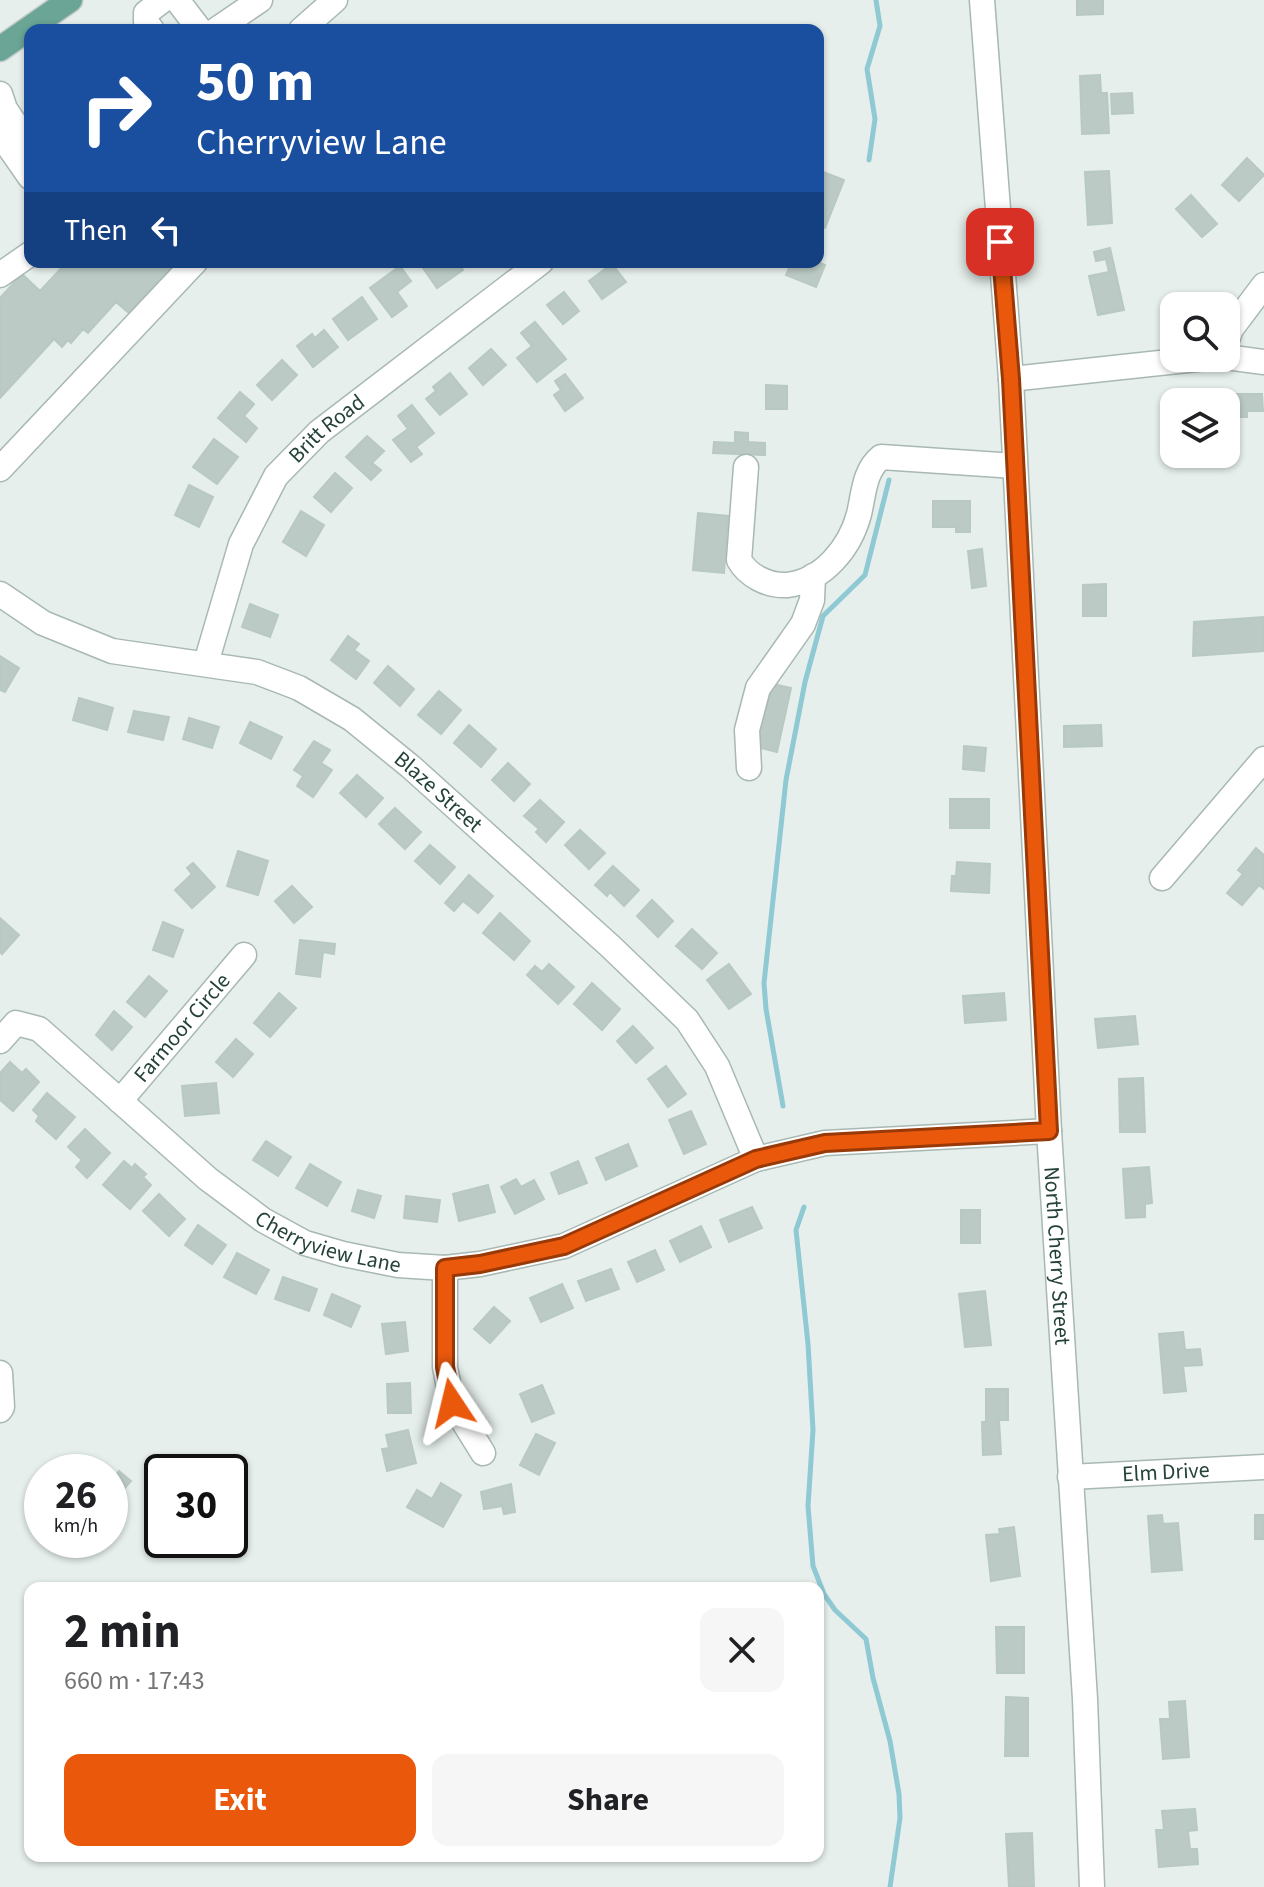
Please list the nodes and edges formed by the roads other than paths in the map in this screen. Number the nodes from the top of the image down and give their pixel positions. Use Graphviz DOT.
graph roads {
  1 [pos="70,0"];
  2 [pos="163,0"];
  3 [pos="177,0"];
  4 [pos="260,0"];
  5 [pos="335,0"];
  6 [pos="982,0"];
  7 [pos="36,24"];
  8 [pos="148,24"];
  9 [pos="195,24"];
  10 [pos="225,24"];
  11 [pos="308,24"];
  12 [pos="24,32"];
  13 [pos="24,34"];
  14 [pos="0,49"];
  15 [pos="0,65"];
  16 [pos="0,94"];
  17 [pos="0,134"];
  18 [pos="24,137"];
  19 [pos="24,168"];
  20 [pos="24,258"];
  21 [pos="189,268"];
  22 [pos="533,268"];
  23 [pos="0,275"];
  24 [pos="1264,285"];
  25 [pos="1240,315"];
  26 [pos="1240,359"];
  27 [pos="1264,362"];
  28 [pos="1160,363"];
  29 [pos="1011,379"];
  30 [pos="1015,466"];
  31 [pos="746,467"];
  32 [pos="0,469"];
  33 [pos="813,576"];
  34 [pos="0,594"];
  35 [pos="206,663"];
  36 [pos="1264,759"];
  37 [pos="749,768"];
  38 [pos="1162,878"];
  39 [pos="244,955"];
  40 [pos="0,1041"];
  41 [pos="120,1101"];
  42 [pos="1049,1131"];
  43 [pos="756,1159"];
  44 [pos="445,1268"];
  45 [pos="0,1373"];
  46 [pos="0,1410"];
  47 [pos="483,1453"];
  48 [pos="1264,1467"];
  49 [pos="1070,1477"];
  50 [pos="1092,1887"];
  1 -- 7 [label="main road"];
  2 -- 8 [label="street"];
  3 -- 9 [label="street"];
  4 -- 10 [label="street"];
  5 -- 11 [label="street"];
  6 -- 29 [label="street, North Cherry Street"];
  12 -- 14 [label="main road"];
  13 -- 15 [label="street"];
  16 -- 18 [label="street"];
  17 -- 19 [label="street"];
  20 -- 23 [label="street"];
  21 -- 32 [label="street"];
  22 -- 35 [label="street, Britt Road"];
  24 -- 25 [label="street"];
  26 -- 27 [label="street"];
  28 -- 29 [label="street"];
  29 -- 30 [label="street, North Cherry Street"];
  30 -- 33 [label="street"];
  30 -- 42 [label="street, North Cherry Street"];
  31 -- 33 [label="street"];
  33 -- 37 [label="street"];
  34 -- 35 [label="street, Blaze Street"];
  35 -- 43 [label="street, Blaze Street"];
  36 -- 38 [label="street"];
  39 -- 41 [label="street, Farmoor Circle"];
  40 -- 41 [label="street, Cherryview Lane"];
  41 -- 44 [label="street, Cherryview Lane"];
  42 -- 43 [label="street, Cherryview Lane"];
  42 -- 49 [label="street, North Cherry Street"];
  43 -- 44 [label="street, Cherryview Lane"];
  44 -- 47 [label="street"];
  45 -- 46 [label="street"];
  48 -- 49 [label="street, Elm Drive"];
  49 -- 50 [label="street, North Cherry Street"];
}
